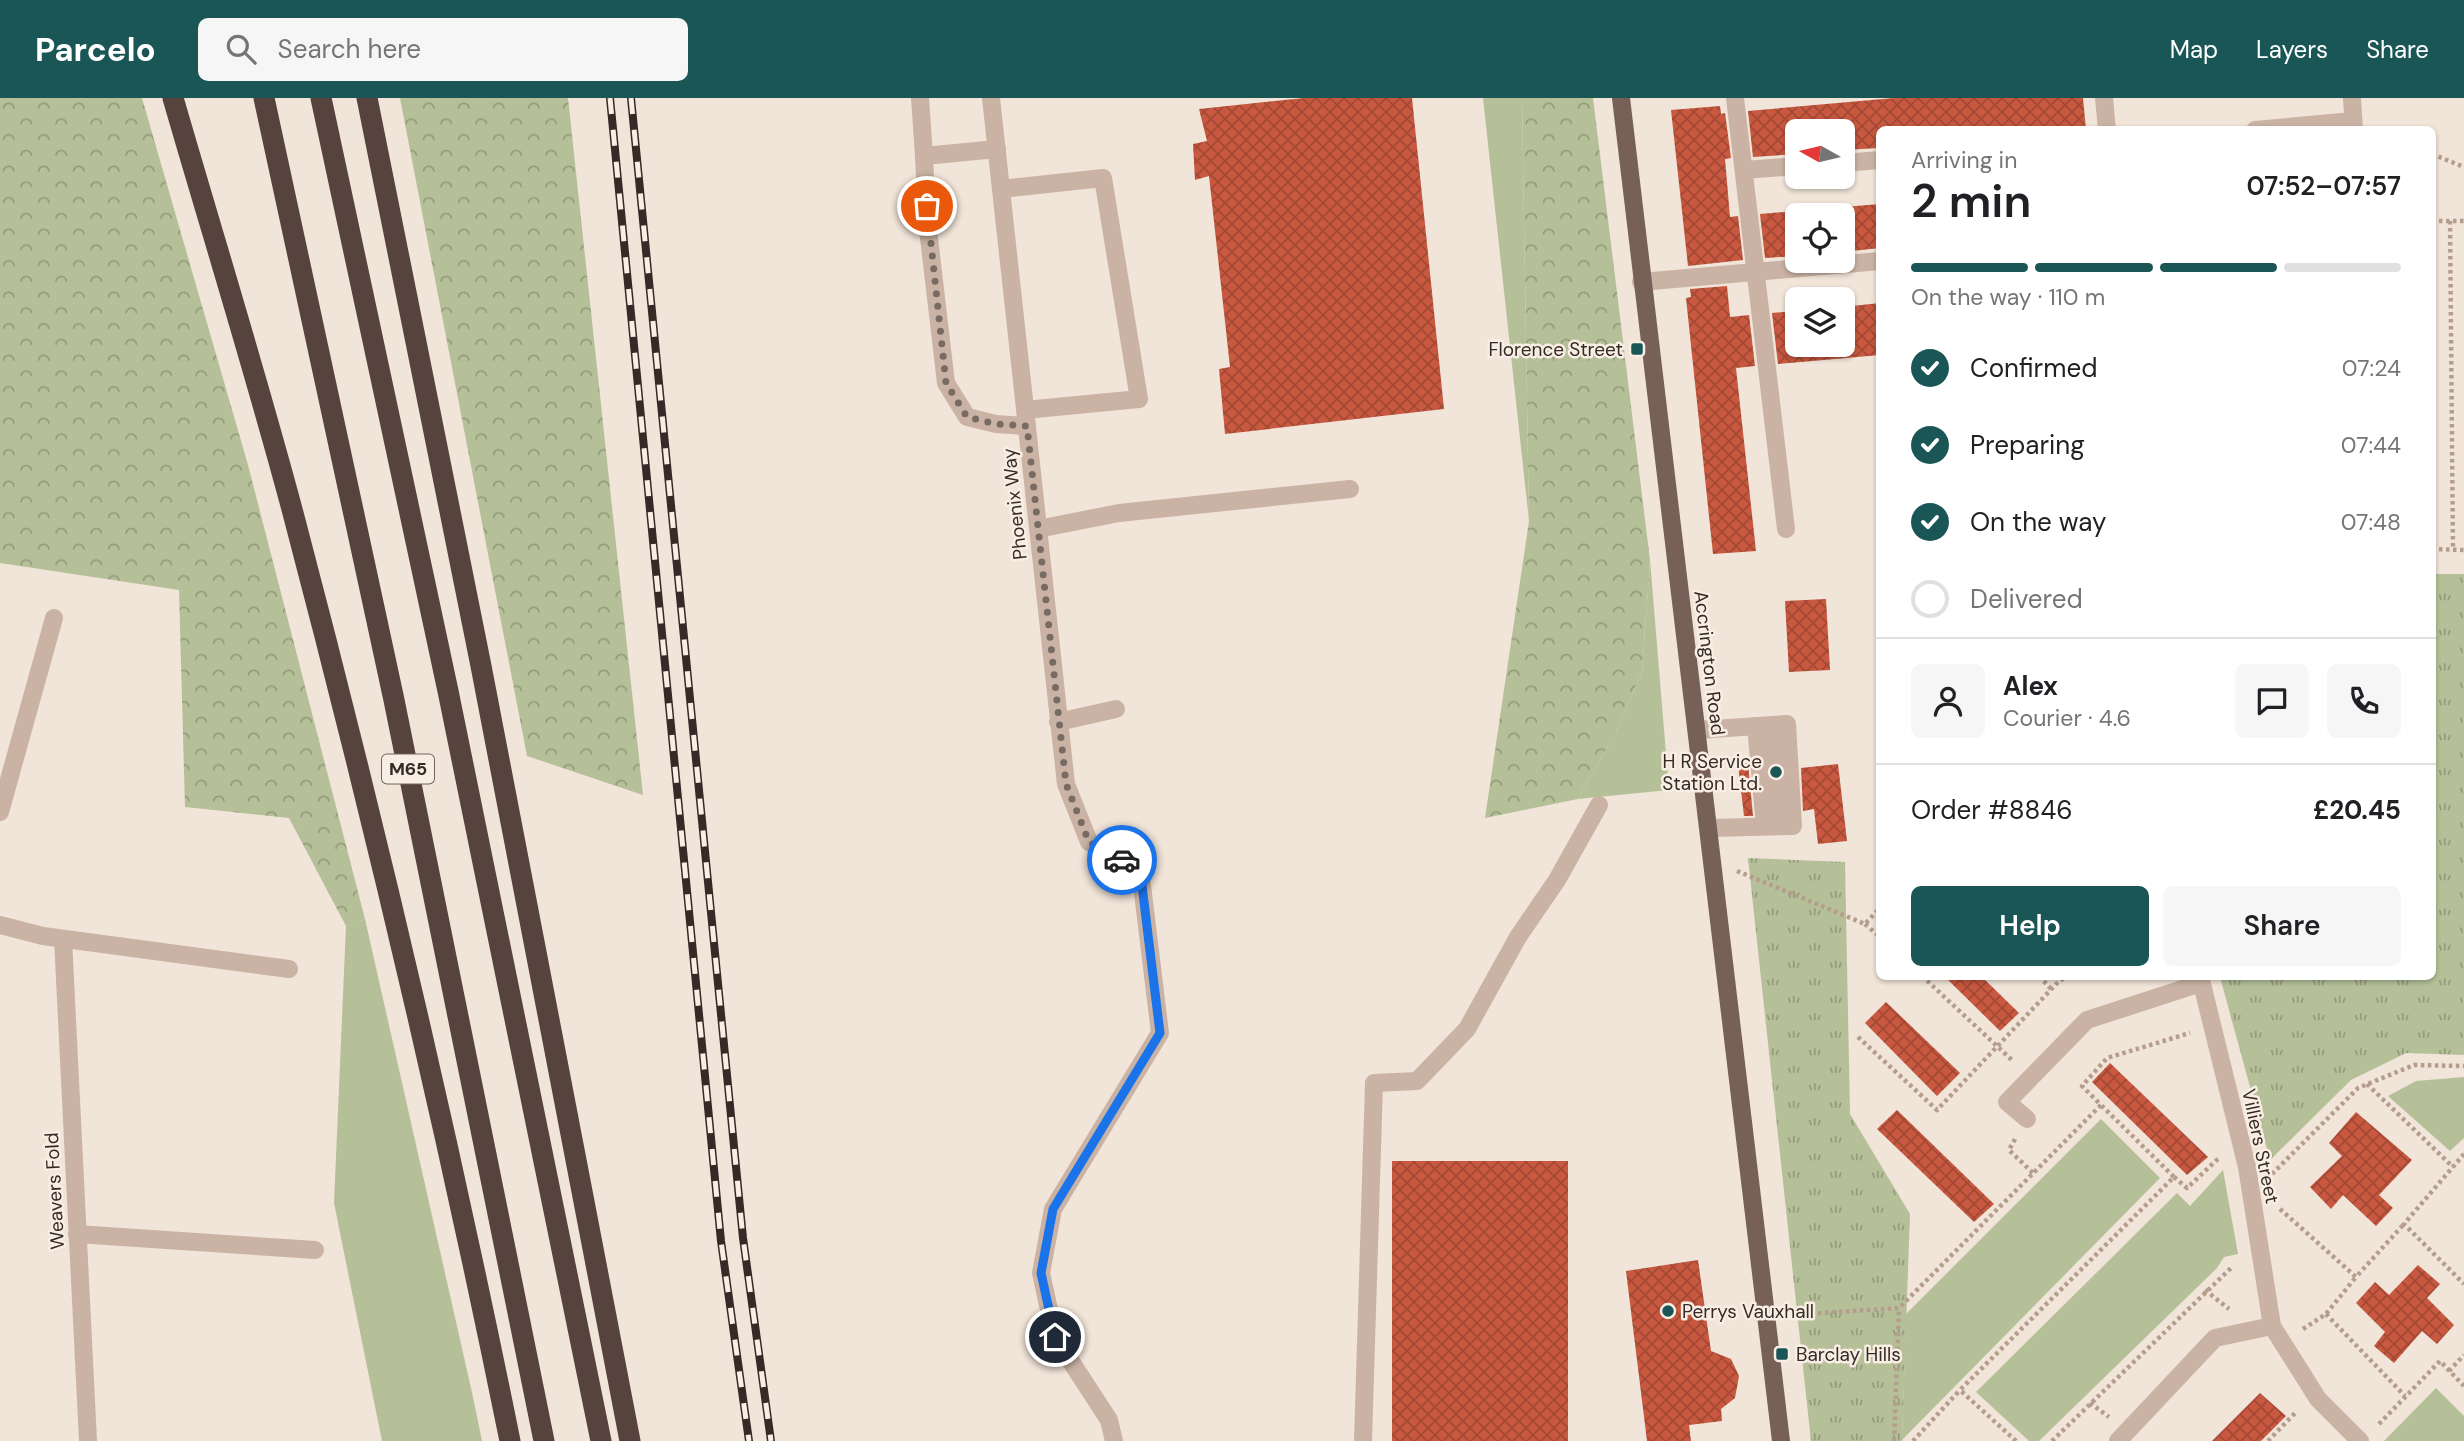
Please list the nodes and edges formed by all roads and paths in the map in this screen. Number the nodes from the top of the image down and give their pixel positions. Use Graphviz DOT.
graph roads {
  1 [pos="173,98"];
  2 [pos="264,98"];
  3 [pos="321,98"];
  4 [pos="367,98"];
  5 [pos="920,98"];
  6 [pos="991,98"];
  7 [pos="1621,98"];
  8 [pos="1735,98"];
  9 [pos="2104,98"];
  10 [pos="2352,98"];
  11 [pos="2353,125"];
  12 [pos="2107,126"];
  13 [pos="2333,126"];
  14 [pos="997,149"];
  15 [pos="924,156"];
  16 [pos="2436,156"];
  17 [pos="1876,160"];
  18 [pos="1855,162"];
  19 [pos="1785,167"];
  20 [pos="2464,167"];
  21 [pos="1744,170"];
  22 [pos="1001,188"];
  23 [pos="2436,221"];
  24 [pos="2451,221"];
  25 [pos="2464,221"];
  26 [pos="1876,261"];
  27 [pos="1754,271"];
  28 [pos="1642,282"];
  29 [pos="1026,418"];
  30 [pos="1350,489"];
  31 [pos="1786,528"];
  32 [pos="1038,529"];
  33 [pos="2436,549"];
  34 [pos="2453,550"];
  35 [pos="2464,550"];
  36 [pos="54,618"];
  37 [pos="1116,709"];
  38 [pos="1058,722"];
  39 [pos="1764,726"];
  40 [pos="1698,730"];
  41 [pos="1599,805"];
  42 [pos="0,812"];
  43 [pos="1772,826"];
  44 [pos="1710,828"];
  45 [pos="1754,878"];
  46 [pos="1876,912"];
  47 [pos="1865,924"];
  48 [pos="0,925"];
  49 [pos="1876,934"];
  50 [pos="63,939"];
  51 [pos="289,969"];
  52 [pos="1926,980"];
  53 [pos="2043,980"];
  54 [pos="2060,980"];
  55 [pos="2200,980"];
  56 [pos="2051,989"];
  57 [pos="2212,1026"];
  58 [pos="1858,1037"];
  59 [pos="1998,1047"];
  60 [pos="2464,1066"];
  61 [pos="2031,1078"];
  62 [pos="2367,1084"];
  63 [pos="2101,1105"];
  64 [pos="2027,1119"];
  65 [pos="2240,1138"];
  66 [pos="2464,1154"];
  67 [pos="2453,1167"];
  68 [pos="2034,1174"];
  69 [pos="2174,1177"];
  70 [pos="2272,1186"];
  71 [pos="2276,1206"];
  72 [pos="2404,1224"];
  73 [pos="77,1234"];
  74 [pos="316,1250"];
  75 [pos="2231,1268"];
  76 [pos="2356,1277"];
  77 [pos="2464,1284"];
  78 [pos="1899,1308"];
  79 [pos="2326,1314"];
  80 [pos="1764,1317"];
  81 [pos="2272,1326"];
  82 [pos="2283,1344"];
  83 [pos="2464,1355"];
  84 [pos="2449,1371"];
  85 [pos="2464,1386"];
  86 [pos="1960,1390"];
  87 [pos="2314,1394"];
  88 [pos="2405,1396"];
  89 [pos="2057,1436"];
  90 [pos="2365,1436"];
  91 [pos="88,1441"];
  92 [pos="510,1441"];
  93 [pos="544,1441"];
  94 [pos="601,1441"];
  95 [pos="629,1441"];
  96 [pos="1114,1441"];
  97 [pos="1363,1441"];
  98 [pos="1781,1441"];
  99 [pos="1894,1441"];
  100 [pos="1913,1441"];
  101 [pos="2016,1441"];
  102 [pos="2052,1441"];
  103 [pos="2062,1441"];
  104 [pos="2118,1441"];
  105 [pos="2268,1441"];
  1 -- 92 [label="highway"];
  2 -- 93 [label="highway, M65"];
  3 -- 94 [label="highway, M65"];
  4 -- 95 [label="highway"];
  5 -- 15 [label="street"];
  6 -- 14 [label="street, Phoenix Way"];
  7 -- 28 [label="main road, Accrington Road"];
  8 -- 21 [label="street"];
  9 -- 12 [label="street"];
  10 -- 11 [label="street"];
  11 -- 13 [label="street"];
  14 -- 15 [label="street"];
  14 -- 22 [label="street, Phoenix Way"];
  15 -- 29 [label="street"];
  16 -- 20 [label="path"];
  17 -- 18 [label="street"];
  19 -- 21 [label="street"];
  21 -- 27 [label="street"];
  22 -- 29 [label="street, Phoenix Way"];
  22 -- 29 [label="street"];
  23 -- 24 [label="path"];
  24 -- 25 [label="path"];
  24 -- 34 [label="path"];
  26 -- 27 [label="street"];
  27 -- 28 [label="street"];
  27 -- 31 [label="street"];
  28 -- 40 [label="main road, Accrington Road"];
  29 -- 32 [label="street, Phoenix Way"];
  30 -- 32 [label="street"];
  32 -- 38 [label="street, Phoenix Way"];
  33 -- 34 [label="path"];
  34 -- 35 [label="path"];
  36 -- 42 [label="street"];
  37 -- 38 [label="street"];
  38 -- 96 [label="street, Phoenix Way"];
  39 -- 40 [label="street"];
  39 -- 43 [label="street"];
  39 -- 43 [label="street"];
  40 -- 44 [label="main road, Accrington Road"];
  41 -- 97 [label="street"];
  43 -- 44 [label="street"];
  44 -- 80 [label="main road, Accrington Road"];
  45 -- 47 [label="path"];
  46 -- 47 [label="path"];
  47 -- 49 [label="path"];
  48 -- 50 [label="street"];
  50 -- 51 [label="street"];
  50 -- 73 [label="street, Weavers Fold"];
  52 -- 59 [label="path"];
  53 -- 56 [label="path"];
  54 -- 56 [label="path"];
  55 -- 57 [label="street, Villiers Street"];
  55 -- 61 [label="street"];
  56 -- 59 [label="path"];
  57 -- 63 [label="path"];
  57 -- 65 [label="street, Villiers Street"];
  58 -- 59 [label="path"];
  59 -- 61 [label="path"];
  60 -- 62 [label="path"];
  61 -- 64 [label="street"];
  62 -- 67 [label="path"];
  62 -- 70 [label="path"];
  63 -- 68 [label="path"];
  63 -- 69 [label="path"];
  64 -- 68 [label="path"];
  65 -- 69 [label="path"];
  65 -- 81 [label="street, Villiers Street"];
  66 -- 67 [label="path"];
  67 -- 72 [label="path"];
  68 -- 78 [label="path"];
  69 -- 86 [label="path"];
  71 -- 76 [label="path"];
  72 -- 76 [label="path"];
  72 -- 77 [label="path"];
  73 -- 74 [label="street"];
  73 -- 91 [label="street, Weavers Fold"];
  75 -- 89 [label="path"];
  76 -- 79 [label="path"];
  78 -- 80 [label="path"];
  78 -- 99 [label="path"];
  79 -- 82 [label="path"];
  79 -- 88 [label="path"];
  80 -- 98 [label="main road, Accrington Road"];
  81 -- 82 [label="street, Villiers Street"];
  81 -- 104 [label="street"];
  82 -- 87 [label="street, Villiers Street"];
  83 -- 84 [label="path"];
  84 -- 85 [label="path"];
  84 -- 88 [label="path"];
  86 -- 100 [label="path"];
  86 -- 101 [label="path"];
  87 -- 90 [label="street, Villiers Street"];
  87 -- 105 [label="path"];
  88 -- 90 [label="path"];
  89 -- 102 [label="path"];
  89 -- 103 [label="path"];
}
